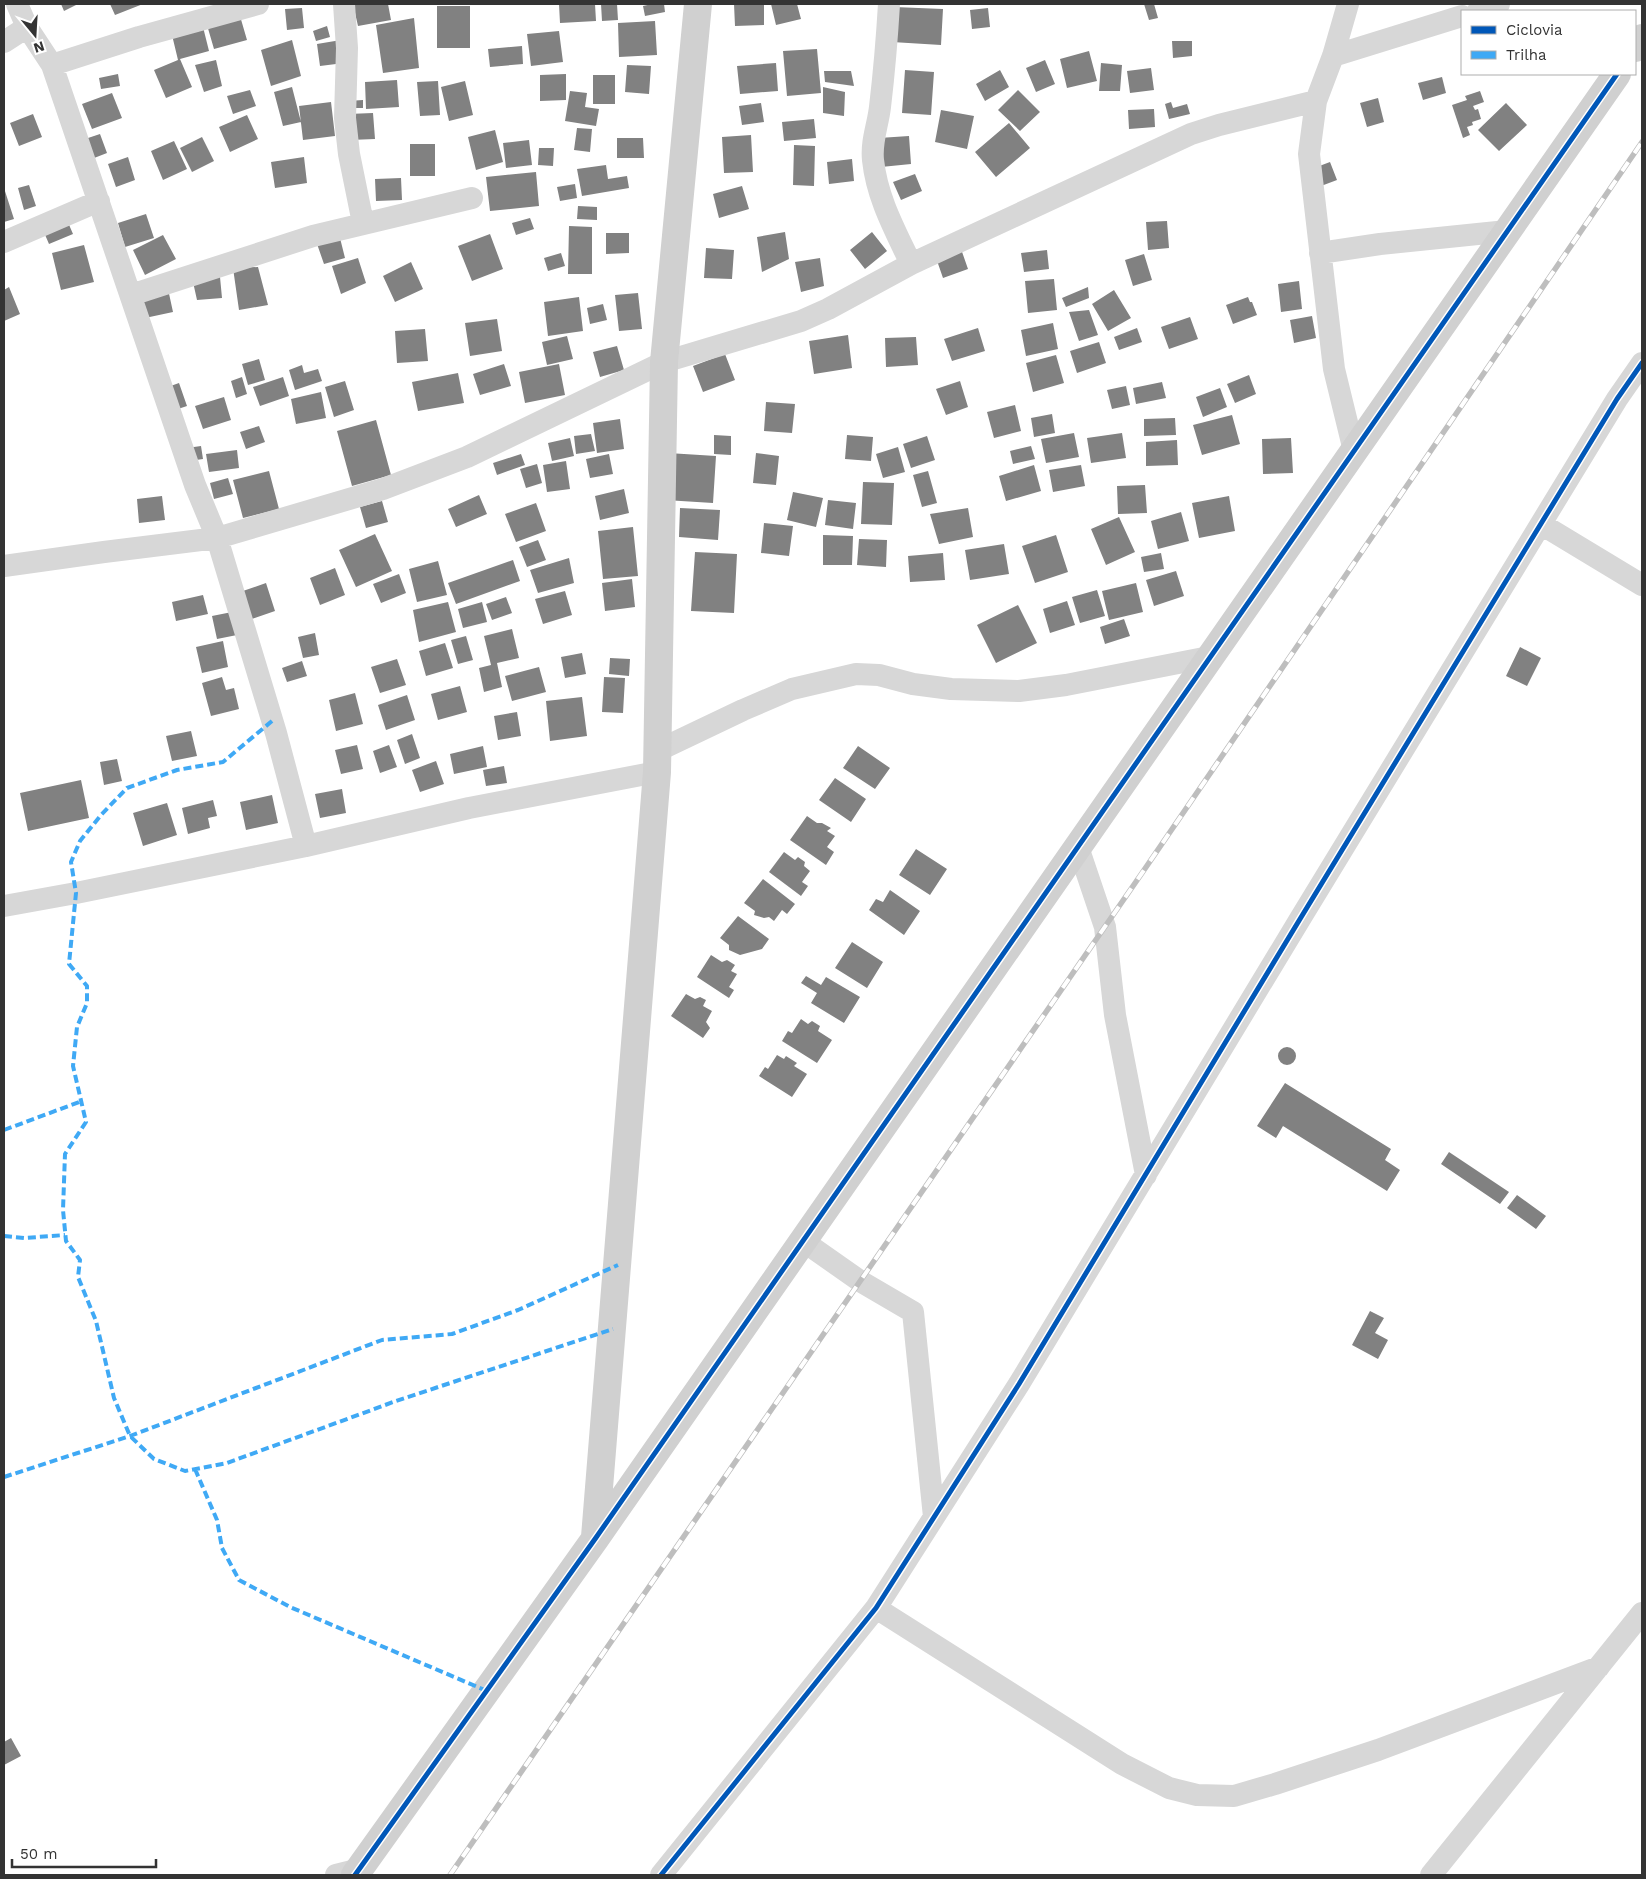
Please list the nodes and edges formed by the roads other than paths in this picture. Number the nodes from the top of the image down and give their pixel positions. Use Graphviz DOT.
graph roads {
  1 [pos="16,4"];
  2 [pos="258,4"];
  3 [pos="344,4"];
  4 [pos="698,4"];
  5 [pos="889,4"];
  6 [pos="1348,4"];
  7 [pos="1499,4"];
  8 [pos="1481,10"];
  9 [pos="1461,16"];
  10 [pos="27,27"];
  11 [pos="4,42"];
  12 [pos="1333,56"];
  13 [pos="52,65"];
  14 [pos="1616,75"];
  15 [pos="1316,101"];
  16 [pos="472,198"];
  17 [pos="99,201"];
  18 [pos="363,223"];
  19 [pos="1507,231"];
  20 [pos="4,242"];
  21 [pos="1320,253"];
  22 [pos="911,264"];
  23 [pos="131,295"];
  24 [pos="664,362"];
  25 [pos="1642,363"];
  26 [pos="1354,451"];
  27 [pos="1541,524"];
  28 [pos="217,538"];
  29 [pos="4,566"];
  30 [pos="1642,585"];
  31 [pos="1209,657"];
  32 [pos="657,762"];
  33 [pos="306,846"];
  34 [pos="1078,847"];
  35 [pos="4,906"];
  36 [pos="1146,1175"];
  37 [pos="803,1241"];
  38 [pos="934,1517"];
  39 [pos="595,1539"];
  40 [pos="876,1608"];
  41 [pos="1642,1613"];
  42 [pos="1599,1667"];
  43 [pos="350,1873"];
  44 [pos="661,1875"];
  45 [pos="1431,1875"];
  1 -- 10 [label="street"];
  2 -- 13 [label="street"];
  3 -- 18 [label="street"];
  4 -- 24 [label="street"];
  5 -- 22 [label="street"];
  6 -- 12 [label="street"];
  7 -- 8 [label="street"];
  9 -- 12 [label="street"];
  10 -- 11 [label="street"];
  10 -- 13 [label="street"];
  12 -- 15 [label="street"];
  13 -- 17 [label="street"];
  14 -- 19 [label="street"];
  15 -- 21 [label="street"];
  15 -- 22 [label="street"];
  16 -- 18 [label="street"];
  17 -- 20 [label="street"];
  17 -- 23 [label="street"];
  18 -- 23 [label="street"];
  19 -- 21 [label="street"];
  19 -- 26 [label="street"];
  21 -- 26 [label="street"];
  22 -- 24 [label="street"];
  23 -- 28 [label="street"];
  24 -- 28 [label="street"];
  24 -- 32 [label="street"];
  25 -- 27 [label="street"];
  26 -- 31 [label="street"];
  27 -- 30 [label="street"];
  27 -- 36 [label="street"];
  28 -- 29 [label="street"];
  28 -- 33 [label="street"];
  31 -- 32 [label="street"];
  31 -- 34 [label="street"];
  32 -- 33 [label="street"];
  32 -- 39 [label="street"];
  33 -- 35 [label="street"];
  34 -- 36 [label="street"];
  34 -- 37 [label="street"];
  36 -- 38 [label="street"];
  37 -- 38 [label="street"];
  37 -- 39 [label="street"];
  38 -- 40 [label="street"];
  39 -- 43 [label="street"];
  40 -- 42 [label="street"];
  40 -- 44 [label="street"];
  41 -- 42 [label="street"];
  42 -- 45 [label="street"];
}
